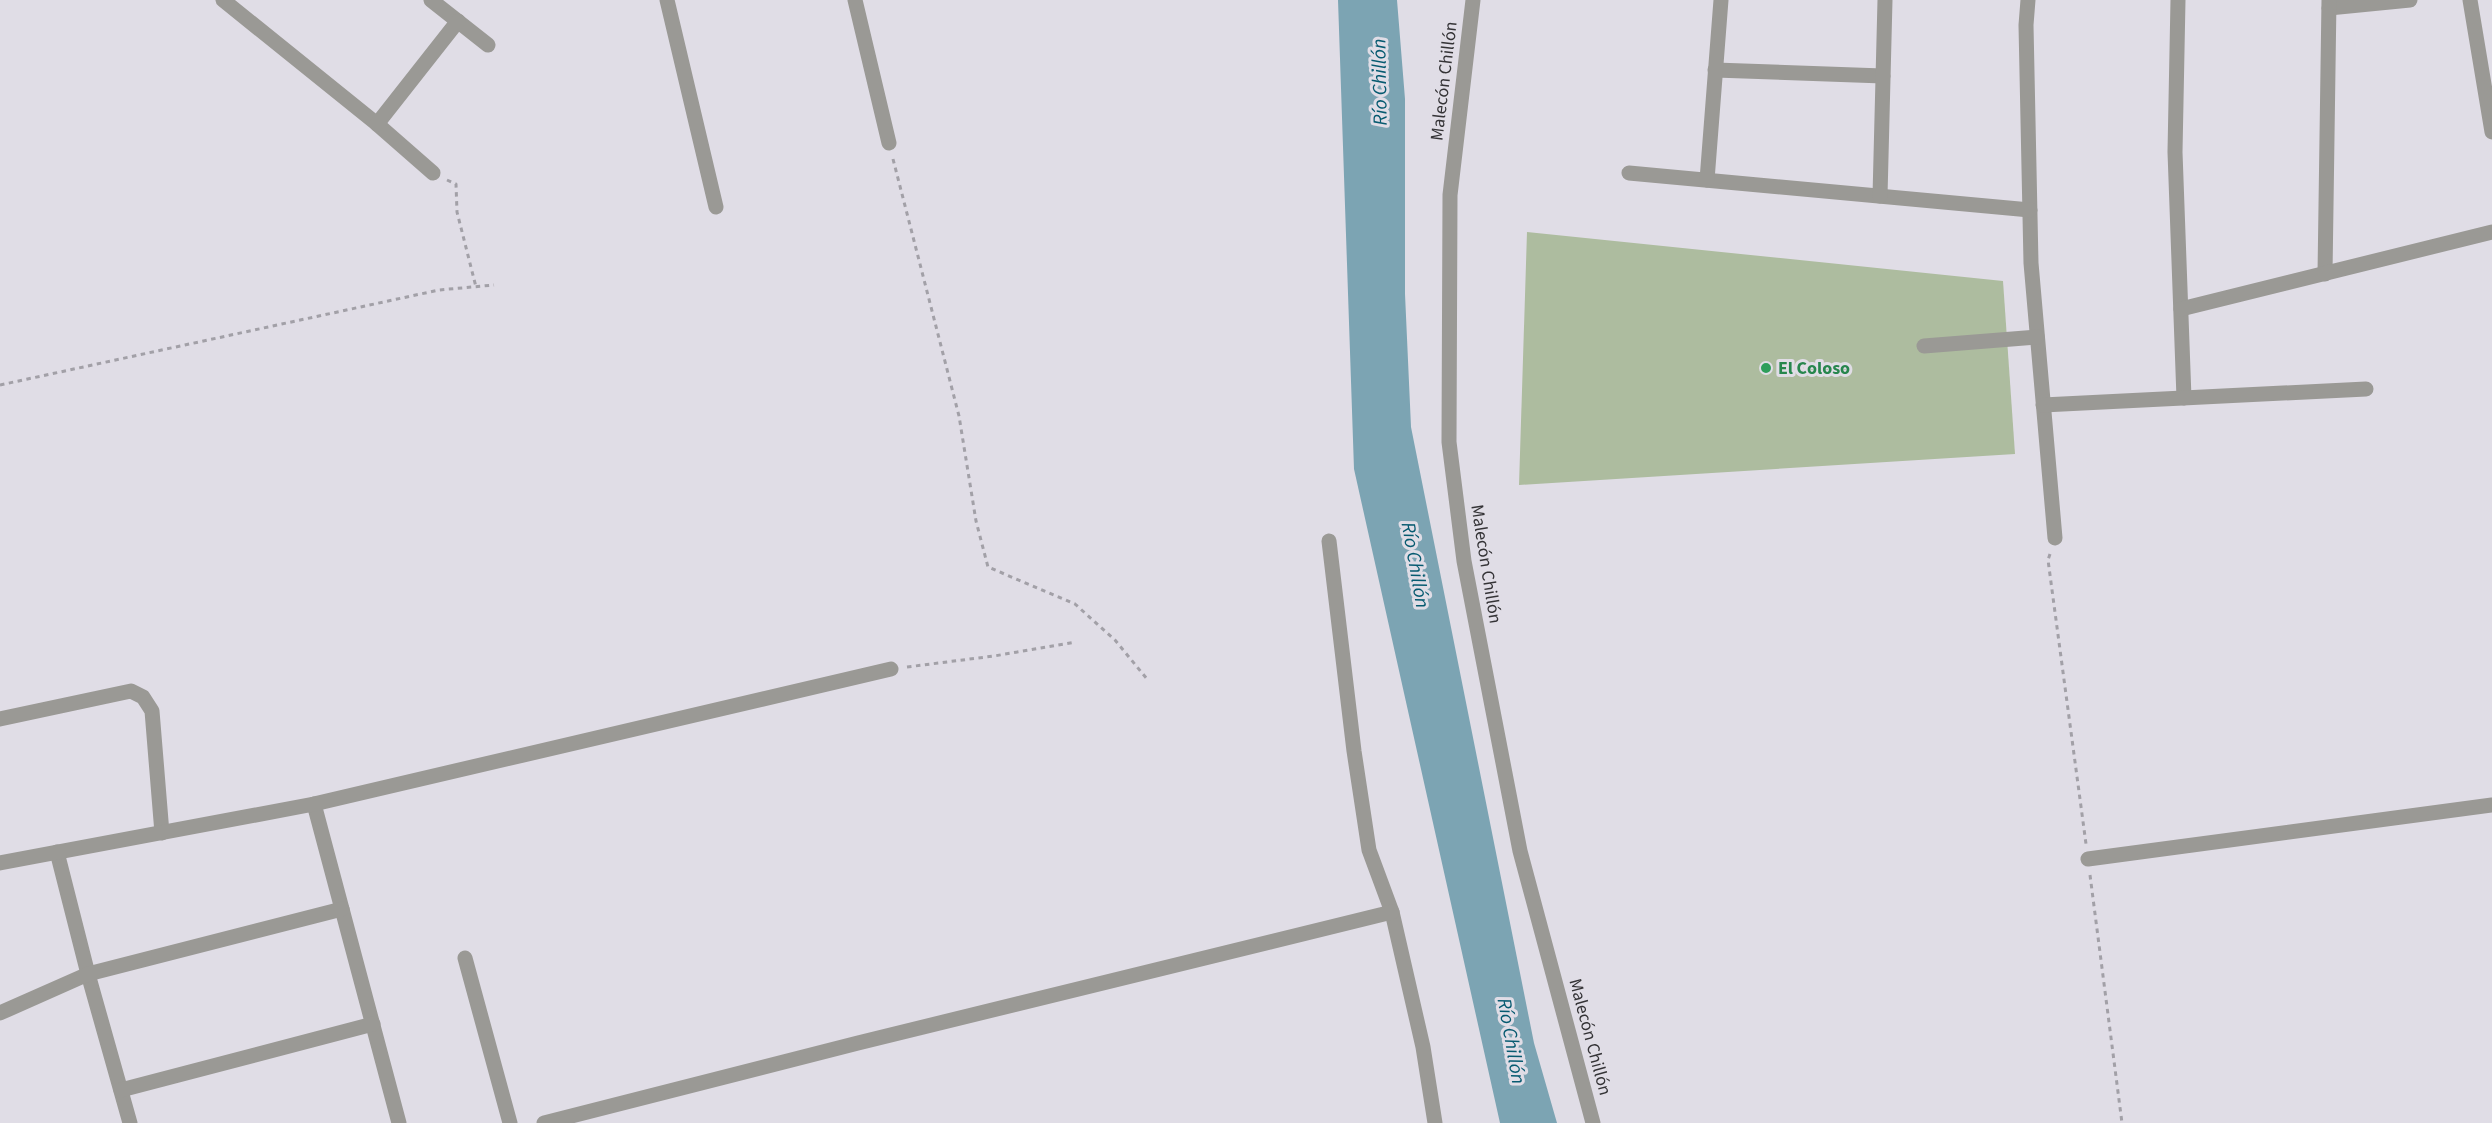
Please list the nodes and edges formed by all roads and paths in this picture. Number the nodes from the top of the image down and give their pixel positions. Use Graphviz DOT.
graph roads {
  1 [pos="431,0"];
  2 [pos="667,0"];
  3 [pos="855,0"];
  4 [pos="1473,0"];
  5 [pos="1720,0"];
  6 [pos="1885,0"];
  7 [pos="2028,0"];
  8 [pos="2178,0"];
  9 [pos="2410,0"];
  10 [pos="2470,0"];
  11 [pos="232,3"];
  12 [pos="2329,4"];
  13 [pos="458,21"];
  14 [pos="488,45"];
  15 [pos="1715,70"];
  16 [pos="1883,75"];
  17 [pos="377,124"];
  18 [pos="2492,132"];
  19 [pos="889,143"];
  20 [pos="433,173"];
  21 [pos="1629,173"];
  22 [pos="1707,180"];
  23 [pos="1880,196"];
  24 [pos="716,207"];
  25 [pos="2030,210"];
  26 [pos="2492,232"];
  27 [pos="2325,274"];
  28 [pos="494,285"];
  29 [pos="476,287"];
  30 [pos="2181,309"];
  31 [pos="2037,337"];
  32 [pos="1924,346"];
  33 [pos="0,385"];
  34 [pos="2366,389"];
  35 [pos="2184,398"];
  36 [pos="2043,405"];
  37 [pos="2055,538"];
  38 [pos="1329,541"];
  39 [pos="1076,642"];
  40 [pos="891,669"];
  41 [pos="1147,679"];
  42 [pos="0,719"];
  43 [pos="314,804"];
  44 [pos="2492,805"];
  45 [pos="162,832"];
  46 [pos="57,852"];
  47 [pos="2088,859"];
  48 [pos="0,863"];
  49 [pos="342,909"];
  50 [pos="1392,912"];
  51 [pos="465,958"];
  52 [pos="88,974"];
  53 [pos="0,1013"];
  54 [pos="373,1024"];
  55 [pos="121,1090"];
  56 [pos="130,1123"];
  57 [pos="399,1123"];
  58 [pos="510,1123"];
  59 [pos="544,1123"];
  60 [pos="1435,1123"];
  61 [pos="1593,1123"];
  62 [pos="2122,1123"];
  1 -- 13 [label="street"];
  2 -- 24 [label="street"];
  3 -- 19 [label="street"];
  4 -- 61 [label="street, Malecón Chillón"];
  5 -- 15 [label="street"];
  6 -- 16 [label="street"];
  7 -- 25 [label="street"];
  8 -- 30 [label="street"];
  9 -- 12 [label="street"];
  10 -- 18 [label="street"];
  11 -- 17 [label="street"];
  12 -- 27 [label="street"];
  13 -- 14 [label="street"];
  13 -- 17 [label="street"];
  15 -- 16 [label="street"];
  15 -- 22 [label="street"];
  16 -- 23 [label="street"];
  17 -- 20 [label="street"];
  19 -- 41 [label="path"];
  20 -- 29 [label="path"];
  21 -- 22 [label="street"];
  22 -- 23 [label="street"];
  23 -- 25 [label="street"];
  25 -- 31 [label="street"];
  26 -- 27 [label="street"];
  27 -- 30 [label="street"];
  28 -- 29 [label="path"];
  29 -- 33 [label="path"];
  30 -- 35 [label="street"];
  31 -- 32 [label="street"];
  31 -- 36 [label="street"];
  34 -- 35 [label="street"];
  35 -- 36 [label="street"];
  36 -- 37 [label="street"];
  37 -- 47 [label="path"];
  38 -- 50 [label="street"];
  39 -- 40 [label="path"];
  40 -- 43 [label="street"];
  42 -- 45 [label="street"];
  43 -- 45 [label="street"];
  43 -- 49 [label="street"];
  44 -- 47 [label="street"];
  45 -- 46 [label="street"];
  46 -- 48 [label="street"];
  46 -- 52 [label="street"];
  47 -- 62 [label="path"];
  49 -- 52 [label="street"];
  49 -- 54 [label="street"];
  50 -- 59 [label="street"];
  50 -- 60 [label="street"];
  51 -- 58 [label="street"];
  52 -- 53 [label="street"];
  52 -- 55 [label="street"];
  54 -- 55 [label="street"];
  54 -- 57 [label="street"];
  55 -- 56 [label="street"];
}
